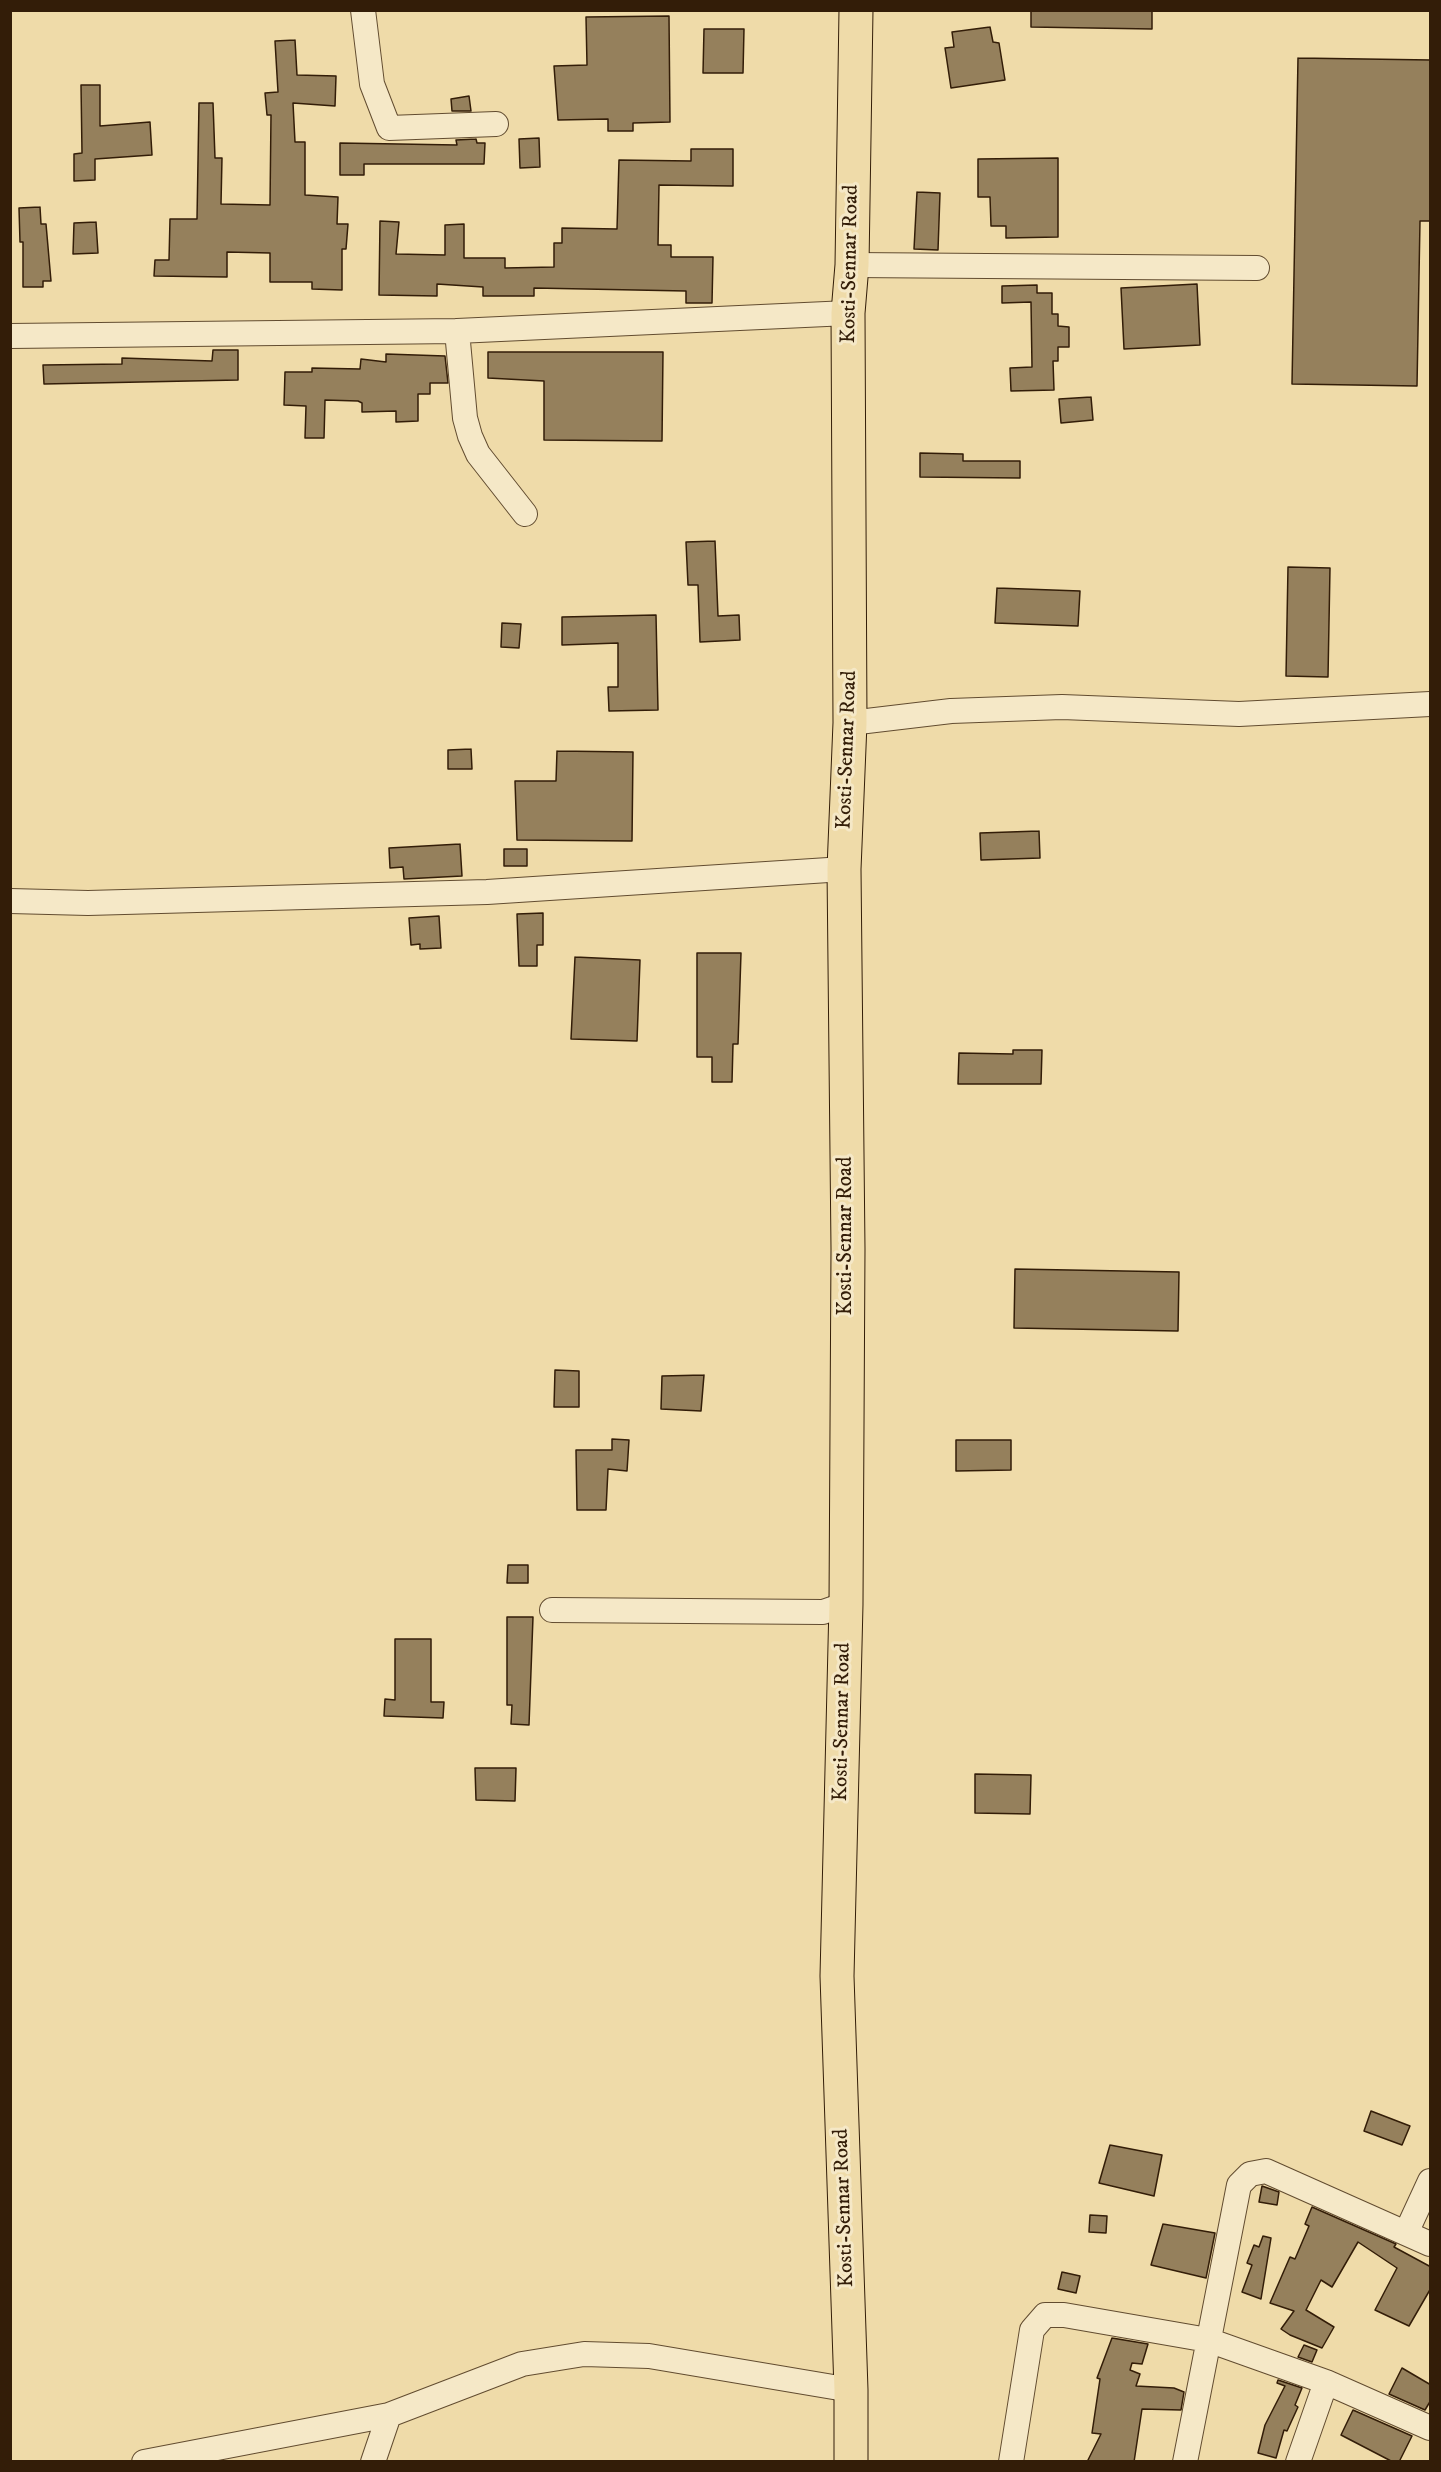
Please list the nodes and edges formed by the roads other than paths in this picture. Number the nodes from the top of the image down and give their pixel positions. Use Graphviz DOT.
graph roads {
  1 [pos="363,10"];
  2 [pos="856,10"];
  3 [pos="496,124"];
  4 [pos="852,265"];
  5 [pos="1257,268"];
  6 [pos="848,313"];
  7 [pos="457,331"];
  8 [pos="10,336"];
  9 [pos="525,514"];
  10 [pos="1431,704"];
  11 [pos="850,723"];
  12 [pos="844,869"];
  13 [pos="10,901"];
  14 [pos="846,1604"];
  15 [pos="552,1610"];
  16 [pos="1431,2181"];
  17 [pos="1406,2233"];
  18 [pos="1431,2244"];
  19 [pos="1208,2340"];
  20 [pos="1326,2382"];
  21 [pos="851,2390"];
  22 [pos="389,2415"];
  23 [pos="1431,2428"];
  24 [pos="144,2462"];
  25 [pos="373,2462"];
  26 [pos="851,2462"];
  27 [pos="1011,2462"];
  28 [pos="1185,2462"];
  29 [pos="1298,2462"];
  1 -- 3 [label="street"];
  2 -- 4 [label="highway, Kosti-Sennar Road"];
  4 -- 5 [label="street"];
  4 -- 6 [label="highway, Kosti-Sennar Road"];
  6 -- 7 [label="street"];
  6 -- 11 [label="highway, Kosti-Sennar Road"];
  7 -- 8 [label="street"];
  7 -- 9 [label="street"];
  10 -- 11 [label="street"];
  11 -- 12 [label="highway, Kosti-Sennar Road"];
  12 -- 13 [label="street"];
  12 -- 14 [label="highway, Kosti-Sennar Road"];
  14 -- 15 [label="street"];
  14 -- 21 [label="highway, Kosti-Sennar Road"];
  16 -- 17 [label="street"];
  17 -- 18 [label="street"];
  17 -- 19 [label="street"];
  19 -- 20 [label="street"];
  19 -- 27 [label="street"];
  19 -- 28 [label="street"];
  20 -- 23 [label="street"];
  20 -- 29 [label="street"];
  21 -- 22 [label="street"];
  21 -- 26 [label="highway, Kosti-Sennar Road"];
  22 -- 24 [label="street"];
  22 -- 25 [label="street"];
}
